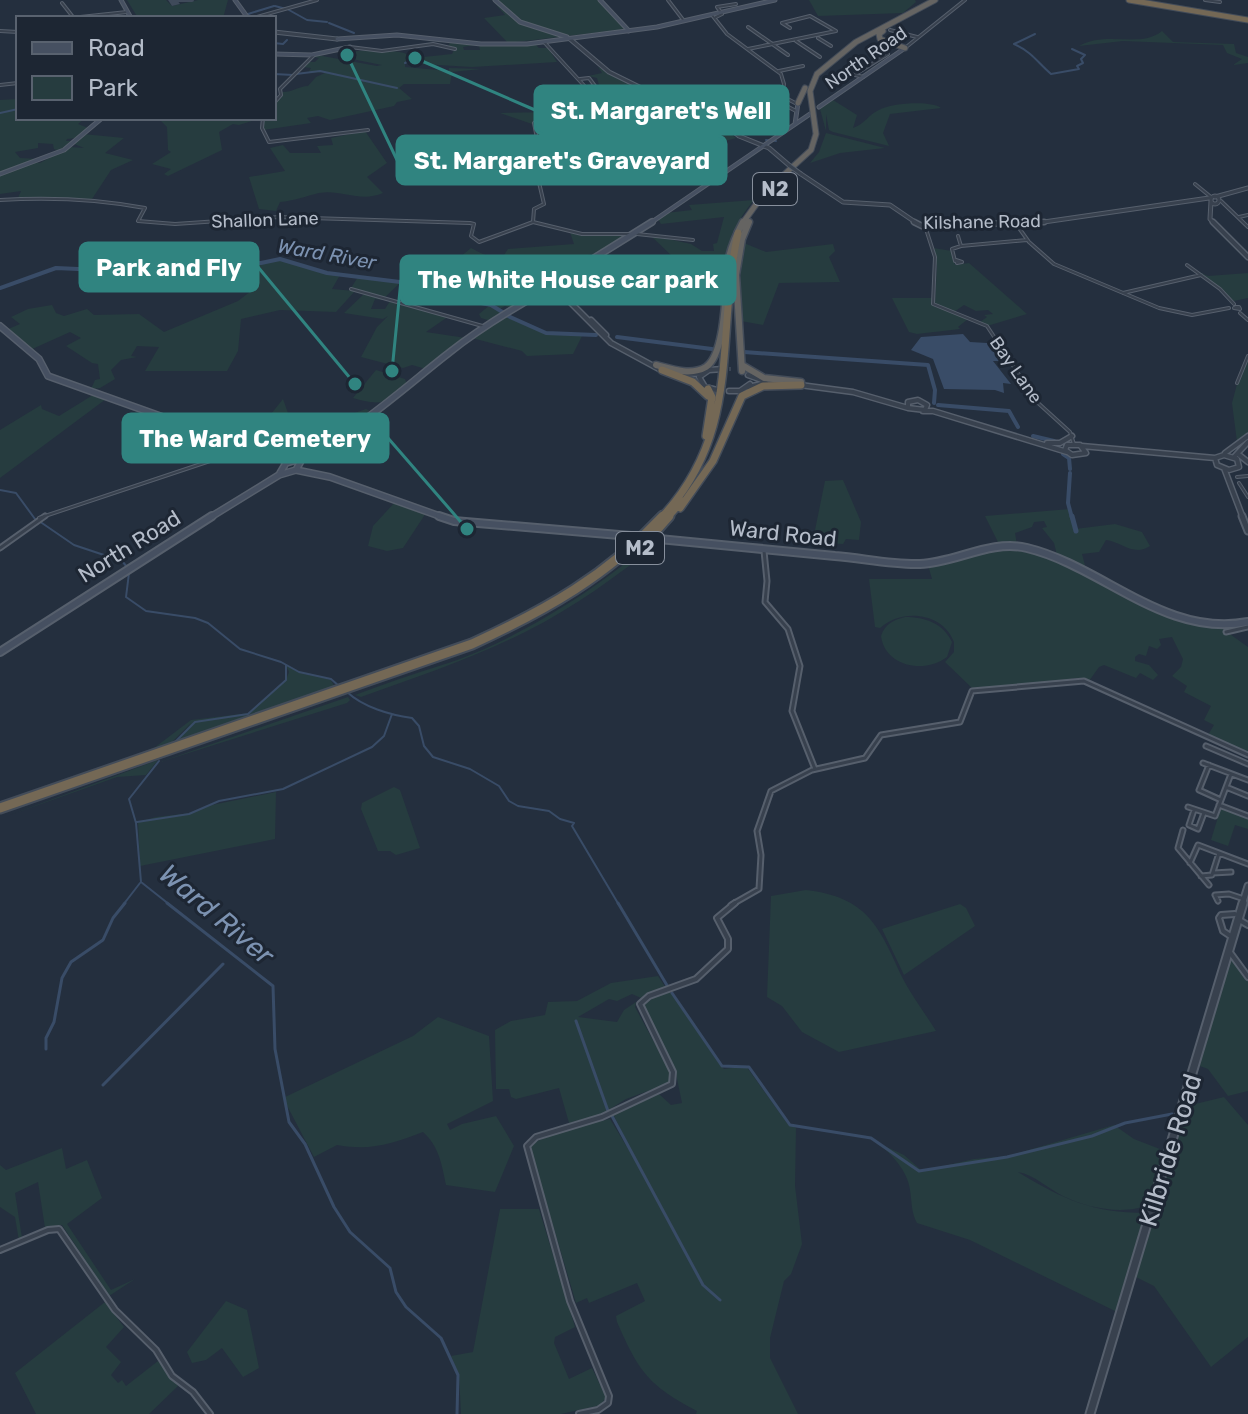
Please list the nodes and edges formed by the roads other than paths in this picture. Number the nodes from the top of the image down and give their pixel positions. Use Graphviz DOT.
graph roads {
  1 [pos="121,0"];
  2 [pos="235,0"];
  3 [pos="317,0"];
  4 [pos="495,0"];
  5 [pos="600,0"];
  6 [pos="668,0"];
  7 [pos="775,0"];
  8 [pos="938,0"];
  9 [pos="965,0"];
  10 [pos="1129,0"];
  11 [pos="1138,0"];
  12 [pos="1205,0"];
  13 [pos="1220,2"];
  14 [pos="62,3"];
  15 [pos="736,4"];
  16 [pos="127,12"];
  17 [pos="722,14"];
  18 [pos="71,16"];
  19 [pos="90,16"];
  20 [pos="130,16"];
  21 [pos="249,16"];
  22 [pos="258,16"];
  23 [pos="714,17"];
  24 [pos="1248,19"];
  25 [pos="684,21"];
  26 [pos="748,27"];
  27 [pos="790,28"];
  28 [pos="890,28"];
  29 [pos="629,31"];
  30 [pos="276,32"];
  31 [pos="817,36"];
  32 [pos="919,38"];
  33 [pos="337,39"];
  34 [pos="437,39"];
  35 [pos="570,39"];
  36 [pos="795,40"];
  37 [pos="544,42"];
  38 [pos="433,44"];
  39 [pos="773,45"];
  40 [pos="831,46"];
  41 [pos="350,47"];
  42 [pos="905,48"];
  43 [pos="455,49"];
  44 [pos="748,50"];
  45 [pos="846,51"];
  46 [pos="276,54"];
  47 [pos="315,54"];
  48 [pos="875,54"];
  49 [pos="788,55"];
  50 [pos="820,57"];
  51 [pos="863,63"];
  52 [pos="873,65"];
  53 [pos="803,66"];
  54 [pos="778,72"];
  55 [pos="844,72"];
  56 [pos="854,75"];
  57 [pos="863,77"];
  58 [pos="580,79"];
  59 [pos="587,87"];
  60 [pos="634,94"];
  61 [pos="597,98"];
  62 [pos="276,101"];
  63 [pos="819,107"];
  64 [pos="798,108"];
  65 [pos="100,120"];
  66 [pos="263,120"];
  67 [pos="723,123"];
  68 [pos="795,124"];
  69 [pos="368,130"];
  70 [pos="764,145"];
  71 [pos="0,174"];
  72 [pos="1195,184"];
  73 [pos="1248,188"];
  74 [pos="0,200"];
  75 [pos="1215,200"];
  76 [pos="1248,216"];
  77 [pos="1239,217"];
  78 [pos="533,222"];
  79 [pos="925,226"];
  80 [pos="1248,227"];
  81 [pos="1019,228"];
  82 [pos="738,233"];
  83 [pos="633,234"];
  84 [pos="958,236"];
  85 [pos="693,240"];
  86 [pos="1027,240"];
  87 [pos="961,246"];
  88 [pos="738,252"];
  89 [pos="1248,257"];
  90 [pos="956,260"];
  91 [pos="1187,265"];
  92 [pos="1201,275"];
  93 [pos="562,282"];
  94 [pos="351,289"];
  95 [pos="545,289"];
  96 [pos="555,290"];
  97 [pos="1123,293"];
  98 [pos="1235,308"];
  99 [pos="1248,320"];
  100 [pos="0,326"];
  101 [pos="486,327"];
  102 [pos="720,333"];
  103 [pos="739,352"];
  104 [pos="1248,356"];
  105 [pos="659,367"];
  106 [pos="723,369"];
  107 [pos="731,369"];
  108 [pos="709,370"];
  109 [pos="745,373"];
  110 [pos="701,374"];
  111 [pos="800,383"];
  112 [pos="1237,383"];
  113 [pos="704,386"];
  114 [pos="746,388"];
  115 [pos="722,391"];
  116 [pos="729,391"];
  117 [pos="908,405"];
  118 [pos="927,405"];
  119 [pos="923,411"];
  120 [pos="732,420"];
  121 [pos="709,423"];
  122 [pos="1072,436"];
  123 [pos="1030,439"];
  124 [pos="1248,439"];
  125 [pos="1074,444"];
  126 [pos="1082,446"];
  127 [pos="249,448"];
  128 [pos="1066,449"];
  129 [pos="1239,449"];
  130 [pos="1086,452"];
  131 [pos="1218,456"];
  132 [pos="1236,458"];
  133 [pos="1248,464"];
  134 [pos="292,465"];
  135 [pos="1217,465"];
  136 [pos="1224,468"];
  137 [pos="1237,468"];
  138 [pos="1229,475"];
  139 [pos="1245,475"];
  140 [pos="1237,477"];
  141 [pos="1239,485"];
  142 [pos="1247,497"];
  143 [pos="1248,503"];
  144 [pos="670,519"];
  145 [pos="657,522"];
  146 [pos="1248,531"];
  147 [pos="0,548"];
  148 [pos="764,549"];
  149 [pos="1247,624"];
  150 [pos="1227,630"];
  151 [pos="0,652"];
  152 [pos="347,692"];
  153 [pos="1206,746"];
  154 [pos="1248,755"];
  155 [pos="1203,763"];
  156 [pos="1248,764"];
  157 [pos="1209,765"];
  158 [pos="815,769"];
  159 [pos="1231,774"];
  160 [pos="1248,780"];
  161 [pos="1226,787"];
  162 [pos="1248,796"];
  163 [pos="1221,801"];
  164 [pos="1188,807"];
  165 [pos="0,808"];
  166 [pos="1194,810"];
  167 [pos="1204,813"];
  168 [pos="0,815"];
  169 [pos="1248,816"];
  170 [pos="1183,830"];
  171 [pos="1219,853"];
  172 [pos="1190,863"];
  173 [pos="1248,864"];
  174 [pos="1231,872"];
  175 [pos="1213,873"];
  176 [pos="1201,876"];
  177 [pos="1209,885"];
  178 [pos="1248,886"];
  179 [pos="1244,899"];
  180 [pos="1218,901"];
  181 [pos="1234,916"];
  182 [pos="1248,925"];
  183 [pos="1232,937"];
  184 [pos="1228,950"];
  185 [pos="1248,977"];
  186 [pos="0,1250"];
  187 [pos="210,1414"];
  188 [pos="579,1414"];
  189 [pos="1090,1414"];
  1 -- 16 [label="main road"];
  2 -- 21 [label="main road"];
  3 -- 22 [label="street"];
  4 -- 35 [label="main road"];
  5 -- 29 [label="main road"];
  6 -- 25 [label="street"];
  7 -- 17 [label="main road"];
  8 -- 28 [label="highway, N2"];
  8 -- 45 [label="highway, N2"];
  9 -- 32 [label="street, North Road"];
  10 -- 24 [label="highway"];
  11 -- 24 [label="highway"];
  12 -- 13 [label="street"];
  14 -- 18 [label="street"];
  15 -- 17 [label="street"];
  16 -- 19 [label="street"];
  16 -- 20 [label="main road"];
  17 -- 23 [label="main road"];
  23 -- 25 [label="main road"];
  23 -- 44 [label="street"];
  25 -- 29 [label="main road"];
  26 -- 39 [label="street"];
  27 -- 31 [label="street"];
  28 -- 32 [label="street"];
  28 -- 42 [label="highway"];
  28 -- 88 [label="highway, N2"];
  29 -- 35 [label="main road"];
  30 -- 33 [label="street"];
  31 -- 36 [label="street"];
  31 -- 40 [label="street"];
  32 -- 42 [label="street, North Road"];
  33 -- 34 [label="main road"];
  33 -- 41 [label="main road"];
  34 -- 37 [label="main road"];
  34 -- 38 [label="street"];
  35 -- 37 [label="main road"];
  35 -- 67 [label="street, Kilshane Road"];
  36 -- 39 [label="street"];
  36 -- 50 [label="street"];
  37 -- 58 [label="street"];
  38 -- 41 [label="street"];
  38 -- 43 [label="street"];
  39 -- 44 [label="street"];
  39 -- 49 [label="street"];
  41 -- 47 [label="main road"];
  42 -- 57 [label="main road, North Road"];
  44 -- 54 [label="street"];
  45 -- 64 [label="highway"];
  45 -- 82 [label="highway, N2"];
  46 -- 47 [label="main road"];
  47 -- 62 [label="street"];
  48 -- 52 [label="street"];
  51 -- 52 [label="street"];
  52 -- 56 [label="street"];
  53 -- 54 [label="street"];
  54 -- 64 [label="street"];
  55 -- 56 [label="street"];
  56 -- 57 [label="street"];
  57 -- 63 [label="main road, North Road"];
  58 -- 59 [label="street"];
  58 -- 59 [label="street"];
  59 -- 61 [label="street"];
  60 -- 61 [label="street"];
  61 -- 78 [label="street"];
  64 -- 67 [label="street"];
  64 -- 68 [label="main road"];
  64 -- 68 [label="main road"];
  65 -- 71 [label="main road"];
  66 -- 69 [label="street"];
  67 -- 70 [label="street, Kilshane Road"];
  68 -- 70 [label="main road"];
  70 -- 79 [label="street, Kilshane Road, bridge"];
  70 -- 83 [label="main road"];
  72 -- 75 [label="street"];
  73 -- 75 [label="street, Kilshane Road"];
  74 -- 78 [label="street, Shallon Lane"];
  75 -- 77 [label="street"];
  75 -- 79 [label="street, Kilshane Road"];
  75 -- 89 [label="street"];
  76 -- 77 [label="street"];
  77 -- 80 [label="street"];
  78 -- 83 [label="street"];
  79 -- 122 [label="street, Bay Lane"];
  81 -- 86 [label="street"];
  82 -- 102 [label="highway"];
  82 -- 145 [label="highway, M2"];
  83 -- 85 [label="street"];
  83 -- 93 [label="main road"];
  84 -- 87 [label="street"];
  86 -- 87 [label="street"];
  86 -- 97 [label="street"];
  87 -- 90 [label="street"];
  88 -- 103 [label="highway"];
  88 -- 144 [label="highway, M2"];
  91 -- 92 [label="street"];
  92 -- 97 [label="street"];
  92 -- 98 [label="street"];
  93 -- 95 [label="main road, North Road"];
  93 -- 96 [label="main road"];
  93 -- 105 [label="street"];
  94 -- 101 [label="street"];
  95 -- 96 [label="main road"];
  95 -- 101 [label="main road, North Road"];
  96 -- 105 [label="street"];
  97 -- 98 [label="street"];
  98 -- 99 [label="street"];
  100 -- 127 [label="main road, Ward Road"];
  101 -- 134 [label="main road, North Road"];
  102 -- 105 [label="highway"];
  102 -- 108 [label="highway"];
  103 -- 109 [label="highway"];
  103 -- 111 [label="highway"];
  104 -- 112 [label="street"];
  105 -- 110 [label="street"];
  105 -- 113 [label="street"];
  105 -- 121 [label="highway"];
  106 -- 108 [label="street"];
  107 -- 109 [label="street"];
  108 -- 110 [label="street"];
  109 -- 111 [label="street"];
  109 -- 114 [label="street"];
  110 -- 113 [label="street"];
  111 -- 114 [label="street"];
  111 -- 117 [label="street"];
  111 -- 120 [label="highway"];
  113 -- 115 [label="street"];
  113 -- 121 [label="highway"];
  114 -- 116 [label="street"];
  114 -- 120 [label="highway"];
  117 -- 118 [label="street"];
  117 -- 119 [label="street"];
  118 -- 119 [label="street"];
  118 -- 123 [label="street"];
  119 -- 128 [label="street"];
  120 -- 144 [label="highway"];
  121 -- 145 [label="highway"];
  122 -- 123 [label="street"];
  122 -- 125 [label="street"];
  123 -- 128 [label="street"];
  124 -- 129 [label="street"];
  124 -- 131 [label="street"];
  125 -- 126 [label="street"];
  125 -- 128 [label="street"];
  126 -- 130 [label="street"];
  126 -- 131 [label="street"];
  127 -- 134 [label="main road, Ward Road"];
  127 -- 147 [label="street"];
  128 -- 130 [label="street"];
  129 -- 132 [label="street"];
  129 -- 133 [label="street"];
  130 -- 135 [label="street"];
  131 -- 132 [label="street"];
  131 -- 135 [label="street"];
  132 -- 133 [label="street"];
  132 -- 137 [label="street"];
  133 -- 137 [label="street"];
  134 -- 148 [label="main road, Ward Road, bridge"];
  134 -- 151 [label="main road, North Road"];
  135 -- 136 [label="street"];
  136 -- 137 [label="street"];
  136 -- 138 [label="street"];
  137 -- 138 [label="street"];
  138 -- 146 [label="street"];
  139 -- 140 [label="street"];
  141 -- 142 [label="street"];
  142 -- 143 [label="street"];
  144 -- 152 [label="highway, M2"];
  145 -- 152 [label="highway, M2"];
  148 -- 149 [label="main road, Ward Road"];
  148 -- 158 [label="street"];
  149 -- 150 [label="street"];
  152 -- 165 [label="highway, M2"];
  152 -- 168 [label="highway, M2"];
  153 -- 156 [label="street"];
  154 -- 158 [label="street"];
  155 -- 157 [label="street"];
  157 -- 159 [label="street"];
  157 -- 163 [label="street"];
  158 -- 188 [label="street"];
  159 -- 160 [label="street"];
  159 -- 161 [label="street"];
  161 -- 162 [label="street"];
  161 -- 163 [label="street"];
  163 -- 167 [label="street"];
  163 -- 169 [label="street"];
  164 -- 166 [label="street"];
  166 -- 167 [label="street"];
  166 -- 167 [label="street"];
  170 -- 172 [label="street"];
  171 -- 172 [label="street"];
  171 -- 173 [label="street"];
  171 -- 175 [label="street"];
  172 -- 176 [label="street"];
  174 -- 175 [label="street"];
  175 -- 176 [label="street"];
  176 -- 177 [label="street"];
  178 -- 179 [label="street, Kilbride Road"];
  179 -- 180 [label="street"];
  179 -- 181 [label="street, Kilbride Road"];
  181 -- 182 [label="street"];
  181 -- 183 [label="street, Kilbride Road"];
  181 -- 183 [label="street"];
  183 -- 184 [label="street, Kilbride Road"];
  184 -- 185 [label="street"];
  184 -- 189 [label="street, Kilbride Road"];
  186 -- 187 [label="street"];
}
